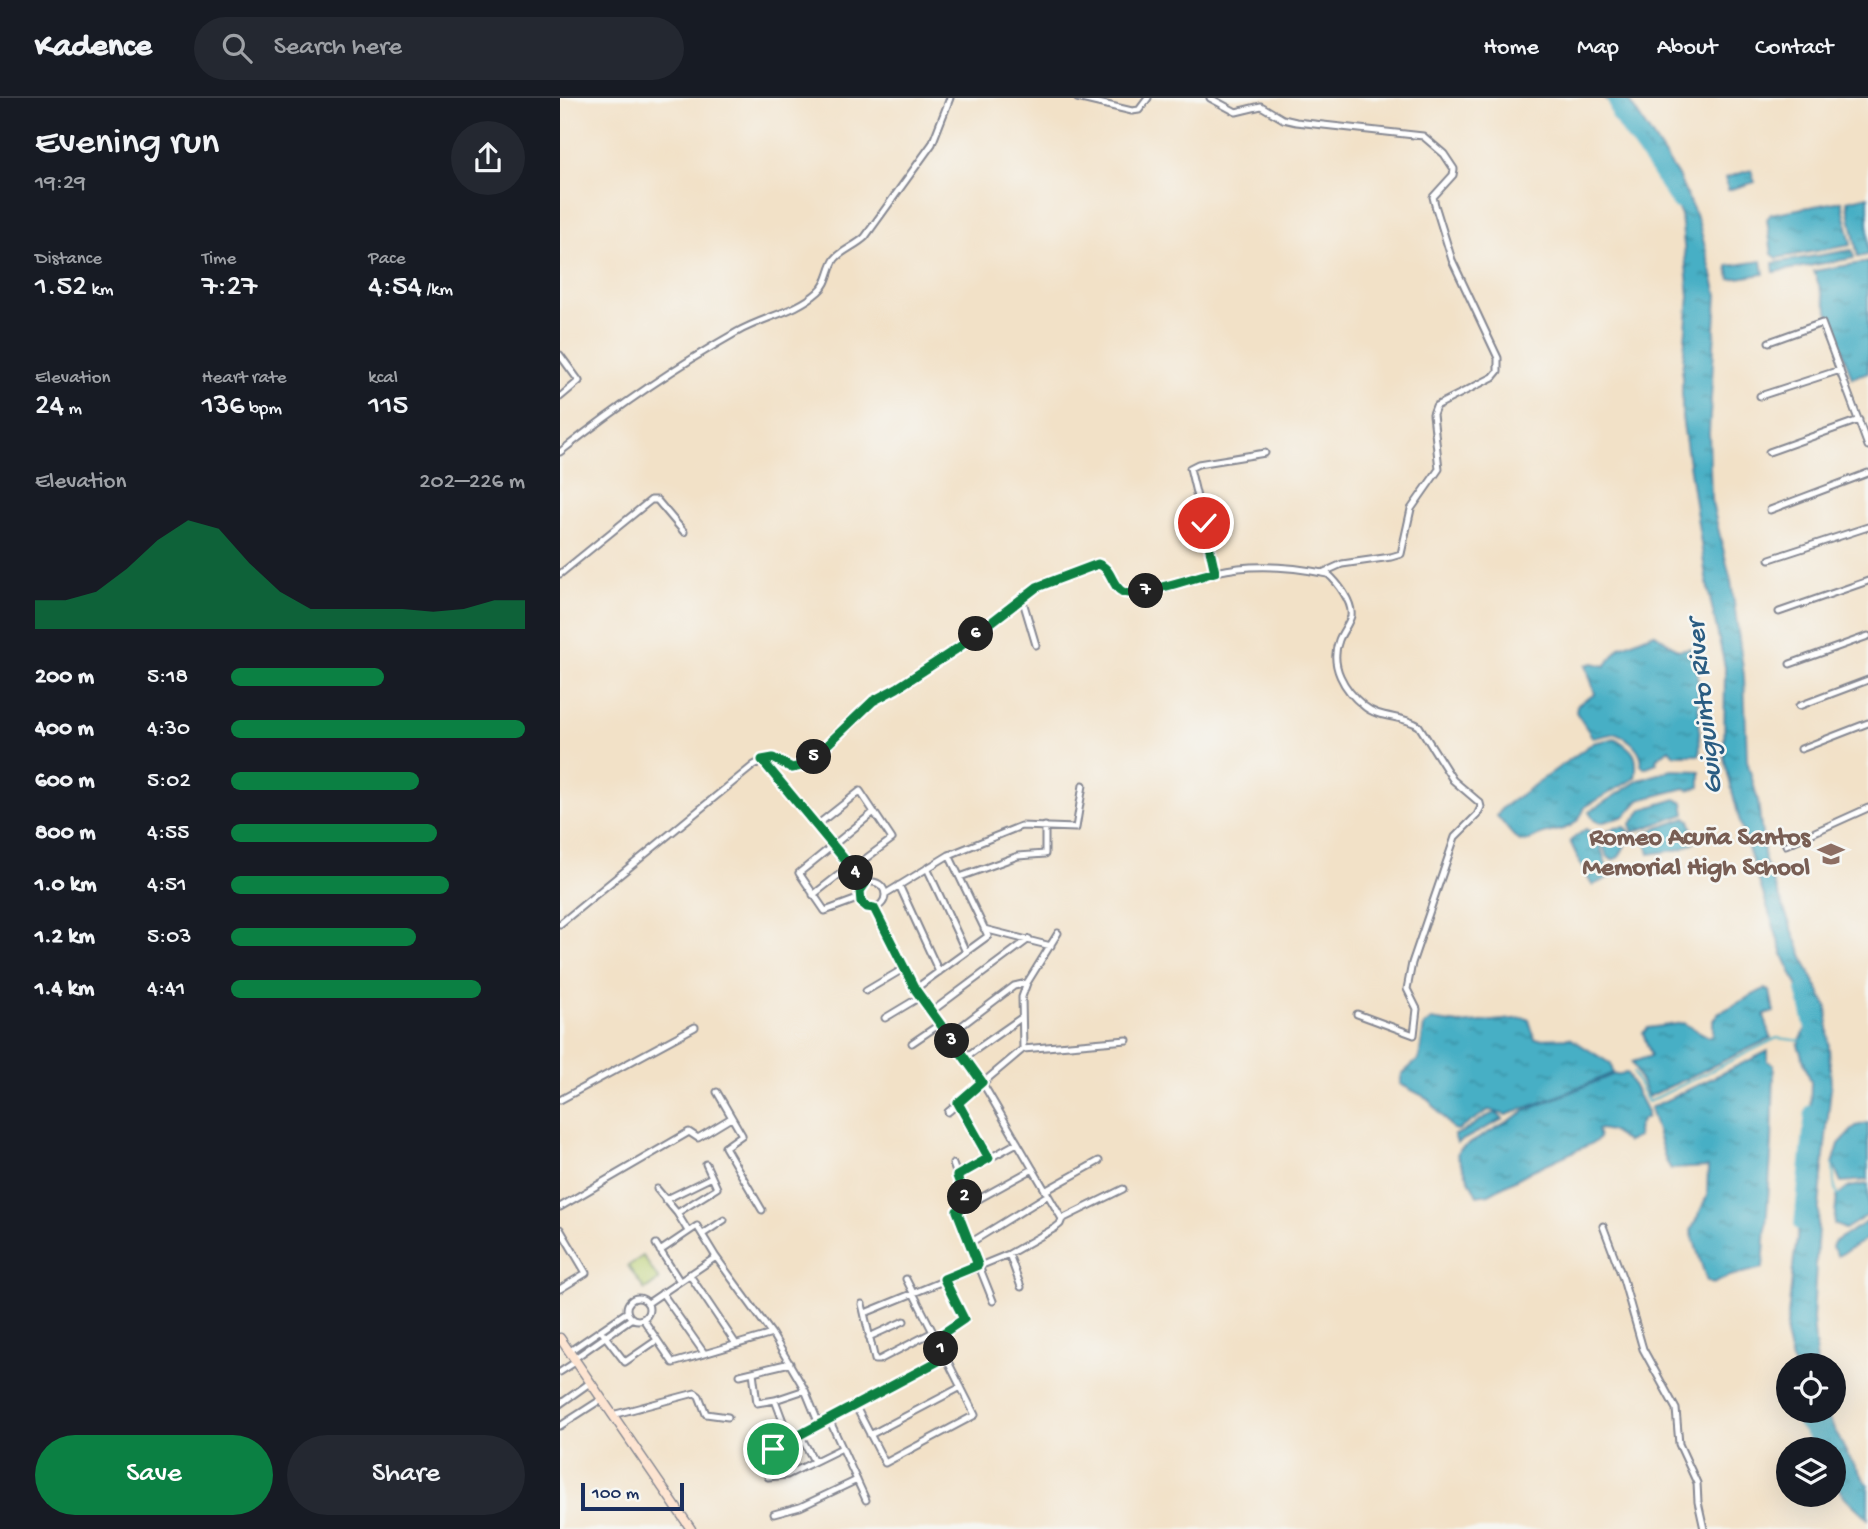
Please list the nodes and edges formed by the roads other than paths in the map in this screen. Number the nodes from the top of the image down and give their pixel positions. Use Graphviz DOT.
graph roads {
  1 [pos="950,98"];
  2 [pos="1077,98"];
  3 [pos="1148,98"];
  4 [pos="1210,98"];
  5 [pos="1769,342"];
  6 [pos="560,355"];
  7 [pos="1840,370"];
  8 [pos="1760,396"];
  9 [pos="560,397"];
  10 [pos="1859,420"];
  11 [pos="1865,428"];
  12 [pos="1868,446"];
  13 [pos="560,452"];
  14 [pos="1769,452"];
  15 [pos="1265,453"];
  16 [pos="1868,473"];
  17 [pos="1770,510"];
  18 [pos="1868,527"];
  19 [pos="684,532"];
  20 [pos="1770,559"];
  21 [pos="1215,572"];
  22 [pos="1322,573"];
  23 [pos="560,574"];
  24 [pos="1868,581"];
  25 [pos="1022,598"];
  26 [pos="1779,612"];
  27 [pos="1868,636"];
  28 [pos="1037,645"];
  29 [pos="1790,664"];
  30 [pos="1868,680"];
  31 [pos="1799,706"];
  32 [pos="1868,723"];
  33 [pos="1801,749"];
  34 [pos="762,760"];
  35 [pos="1083,785"];
  36 [pos="1868,808"];
  37 [pos="874,812"];
  38 [pos="817,825"];
  39 [pos="1045,826"];
  40 [pos="834,845"];
  41 [pos="1786,845"];
  42 [pos="948,855"];
  43 [pos="852,867"];
  44 [pos="927,868"];
  45 [pos="960,877"];
  46 [pos="865,884"];
  47 [pos="899,885"];
  48 [pos="885,894"];
  49 [pos="813,895"];
  50 [pos="860,898"];
  51 [pos="874,908"];
  52 [pos="560,924"];
  53 [pos="984,929"];
  54 [pos="1058,933"];
  55 [pos="1029,939"];
  56 [pos="1051,946"];
  57 [pos="966,952"];
  58 [pos="903,969"];
  59 [pos="939,972"];
  60 [pos="1027,983"];
  61 [pos="915,989"];
  62 [pos="866,991"];
  63 [pos="920,997"];
  64 [pos="931,1012"];
  65 [pos="1357,1014"];
  66 [pos="885,1018"];
  67 [pos="1021,1018"];
  68 [pos="940,1024"];
  69 [pos="695,1027"];
  70 [pos="948,1036"];
  71 [pos="1128,1040"];
  72 [pos="912,1043"];
  73 [pos="1023,1049"];
  74 [pos="964,1058"];
  75 [pos="982,1082"];
  76 [pos="717,1092"];
  77 [pos="560,1100"];
  78 [pos="958,1103"];
  79 [pos="948,1112"];
  80 [pos="731,1118"];
  81 [pos="1017,1143"];
  82 [pos="989,1158"];
  83 [pos="1099,1161"];
  84 [pos="706,1164"];
  85 [pos="953,1164"];
  86 [pos="1032,1169"];
  87 [pos="957,1176"];
  88 [pos="712,1177"];
  89 [pos="657,1189"];
  90 [pos="1123,1189"];
  91 [pos="1046,1193"];
  92 [pos="665,1200"];
  93 [pos="968,1205"];
  94 [pos="560,1207"];
  95 [pos="762,1210"];
  96 [pos="677,1213"];
  97 [pos="1062,1219"];
  98 [pos="724,1220"];
  99 [pos="1603,1226"];
  100 [pos="560,1229"];
  101 [pos="688,1231"];
  102 [pos="702,1234"];
  103 [pos="970,1243"];
  104 [pos="656,1244"];
  105 [pos="660,1251"];
  106 [pos="1009,1254"];
  107 [pos="716,1257"];
  108 [pos="978,1265"];
  109 [pos="690,1274"];
  110 [pos="906,1279"];
  111 [pos="944,1279"];
  112 [pos="679,1280"];
  113 [pos="1021,1287"];
  114 [pos="560,1289"];
  115 [pos="662,1293"];
  116 [pos="913,1293"];
  117 [pos="993,1301"];
  118 [pos="648,1303"];
  119 [pos="862,1304"];
  120 [pos="865,1313"];
  121 [pos="629,1315"];
  122 [pos="643,1319"];
  123 [pos="904,1321"];
  124 [pos="601,1331"];
  125 [pos="772,1334"];
  126 [pos="935,1335"];
  127 [pos="606,1337"];
  128 [pos="560,1338"];
  129 [pos="869,1338"];
  130 [pos="657,1340"];
  131 [pos="737,1344"];
  132 [pos="705,1353"];
  133 [pos="574,1357"];
  134 [pos="946,1357"];
  135 [pos="790,1363"];
  136 [pos="560,1372"];
  137 [pos="753,1372"];
  138 [pos="740,1375"];
  139 [pos="592,1382"];
  140 [pos="961,1387"];
  141 [pos="805,1390"];
  142 [pos="602,1399"];
  143 [pos="775,1400"];
  144 [pos="560,1404"];
  145 [pos="855,1405"];
  146 [pos="612,1415"];
  147 [pos="728,1417"];
  148 [pos="829,1419"];
  149 [pos="819,1424"];
  150 [pos="560,1426"];
  151 [pos="800,1434"];
  152 [pos="870,1435"];
  153 [pos="790,1440"];
  154 [pos="842,1448"];
  155 [pos="773,1449"];
  156 [pos="814,1461"];
  157 [pos="787,1475"];
  158 [pos="857,1480"];
  159 [pos="866,1500"];
  160 [pos="774,1514"];
  161 [pos="691,1529"];
  162 [pos="1704,1529"];
  1 -- 13 [label="street"];
  2 -- 3 [label="street"];
  4 -- 22 [label="street"];
  5 -- 7 [label="street"];
  6 -- 9 [label="street"];
  7 -- 8 [label="street"];
  7 -- 10 [label="street"];
  10 -- 11 [label="street"];
  10 -- 14 [label="street"];
  11 -- 12 [label="street"];
  15 -- 21 [label="street"];
  16 -- 17 [label="street"];
  18 -- 20 [label="street"];
  19 -- 23 [label="street"];
  21 -- 22 [label="street"];
  21 -- 25 [label="street"];
  22 -- 65 [label="street"];
  24 -- 26 [label="street"];
  25 -- 28 [label="street"];
  25 -- 34 [label="street"];
  27 -- 29 [label="street"];
  30 -- 31 [label="street"];
  32 -- 33 [label="street"];
  34 -- 38 [label="street"];
  34 -- 52 [label="street"];
  35 -- 39 [label="street"];
  36 -- 41 [label="street"];
  37 -- 38 [label="street"];
  37 -- 40 [label="street"];
  37 -- 43 [label="street"];
  38 -- 40 [label="street"];
  39 -- 42 [label="street"];
  39 -- 45 [label="street"];
  40 -- 43 [label="street"];
  40 -- 49 [label="street"];
  42 -- 44 [label="street"];
  42 -- 45 [label="street"];
  43 -- 46 [label="street"];
  43 -- 49 [label="street"];
  44 -- 47 [label="street"];
  44 -- 57 [label="street"];
  45 -- 53 [label="street"];
  46 -- 48 [label="street"];
  46 -- 50 [label="street"];
  47 -- 48 [label="street"];
  47 -- 59 [label="street"];
  48 -- 51 [label="street"];
  49 -- 50 [label="street"];
  50 -- 51 [label="street"];
  51 -- 58 [label="street"];
  53 -- 55 [label="street"];
  53 -- 57 [label="street"];
  54 -- 56 [label="street"];
  55 -- 56 [label="street"];
  55 -- 64 [label="street"];
  56 -- 60 [label="street"];
  57 -- 59 [label="street"];
  58 -- 61 [label="street"];
  58 -- 62 [label="street"];
  59 -- 61 [label="street"];
  60 -- 67 [label="street"];
  60 -- 70 [label="street"];
  61 -- 63 [label="street"];
  63 -- 64 [label="street"];
  63 -- 66 [label="street"];
  64 -- 68 [label="street"];
  67 -- 73 [label="street"];
  67 -- 74 [label="street"];
  68 -- 70 [label="street"];
  68 -- 72 [label="street"];
  69 -- 77 [label="street"];
  70 -- 74 [label="street"];
  71 -- 73 [label="street"];
  73 -- 75 [label="street"];
  74 -- 75 [label="street"];
  75 -- 78 [label="street"];
  75 -- 81 [label="street"];
  76 -- 80 [label="street"];
  78 -- 79 [label="street"];
  78 -- 82 [label="street"];
  80 -- 94 [label="street"];
  80 -- 95 [label="street"];
  81 -- 82 [label="street"];
  81 -- 86 [label="street"];
  82 -- 87 [label="street"];
  83 -- 91 [label="street"];
  84 -- 88 [label="street"];
  85 -- 87 [label="street"];
  86 -- 91 [label="street"];
  86 -- 93 [label="street"];
  87 -- 93 [label="street"];
  88 -- 92 [label="street"];
  88 -- 96 [label="street"];
  89 -- 92 [label="street"];
  90 -- 97 [label="street"];
  91 -- 97 [label="street"];
  91 -- 103 [label="street"];
  92 -- 96 [label="street"];
  93 -- 103 [label="street"];
  96 -- 101 [label="street"];
  97 -- 106 [label="street"];
  98 -- 102 [label="street"];
  99 -- 162 [label="street"];
  100 -- 114 [label="street"];
  101 -- 102 [label="street"];
  101 -- 105 [label="street"];
  102 -- 107 [label="street"];
  103 -- 108 [label="street"];
  104 -- 105 [label="street"];
  105 -- 112 [label="street"];
  106 -- 108 [label="street"];
  106 -- 113 [label="street"];
  107 -- 109 [label="street"];
  107 -- 125 [label="street"];
  108 -- 111 [label="street"];
  108 -- 117 [label="street"];
  109 -- 112 [label="street"];
  109 -- 131 [label="street"];
  110 -- 116 [label="street"];
  111 -- 116 [label="street"];
  111 -- 126 [label="street"];
  112 -- 115 [label="street"];
  115 -- 118 [label="street"];
  115 -- 132 [label="street"];
  116 -- 120 [label="street"];
  116 -- 126 [label="street"];
  118 -- 121 [label="street"];
  118 -- 122 [label="street"];
  119 -- 120 [label="street"];
  120 -- 129 [label="street"];
  121 -- 122 [label="street"];
  121 -- 124 [label="street"];
  121 -- 127 [label="street"];
  122 -- 130 [label="street"];
  123 -- 129 [label="street"];
  124 -- 127 [label="street"];
  124 -- 133 [label="street"];
  125 -- 131 [label="street"];
  125 -- 135 [label="street"];
  126 -- 129 [label="street"];
  126 -- 134 [label="street"];
  127 -- 130 [label="street"];
  127 -- 133 [label="street"];
  128 -- 133 [label="main road"];
  130 -- 132 [label="street"];
  131 -- 132 [label="street"];
  133 -- 136 [label="street"];
  133 -- 139 [label="main road"];
  134 -- 140 [label="street"];
  134 -- 145 [label="street"];
  135 -- 137 [label="street"];
  135 -- 141 [label="street"];
  137 -- 138 [label="street"];
  137 -- 143 [label="street"];
  139 -- 142 [label="main road"];
  139 -- 144 [label="street"];
  140 -- 152 [label="street"];
  140 -- 152 [label="street"];
  141 -- 143 [label="street"];
  141 -- 149 [label="street"];
  142 -- 146 [label="main road"];
  142 -- 150 [label="street"];
  143 -- 153 [label="street"];
  145 -- 148 [label="street"];
  145 -- 152 [label="street"];
  146 -- 147 [label="street"];
  146 -- 161 [label="main road"];
  148 -- 149 [label="street"];
  148 -- 154 [label="street"];
  149 -- 151 [label="street"];
  151 -- 153 [label="street"];
  151 -- 156 [label="street"];
  153 -- 155 [label="street"];
  154 -- 156 [label="street"];
  154 -- 158 [label="street"];
  155 -- 157 [label="street"];
  155 -- 157 [label="street"];
  156 -- 157 [label="street"];
  158 -- 159 [label="street"];
  158 -- 160 [label="street"];
}
